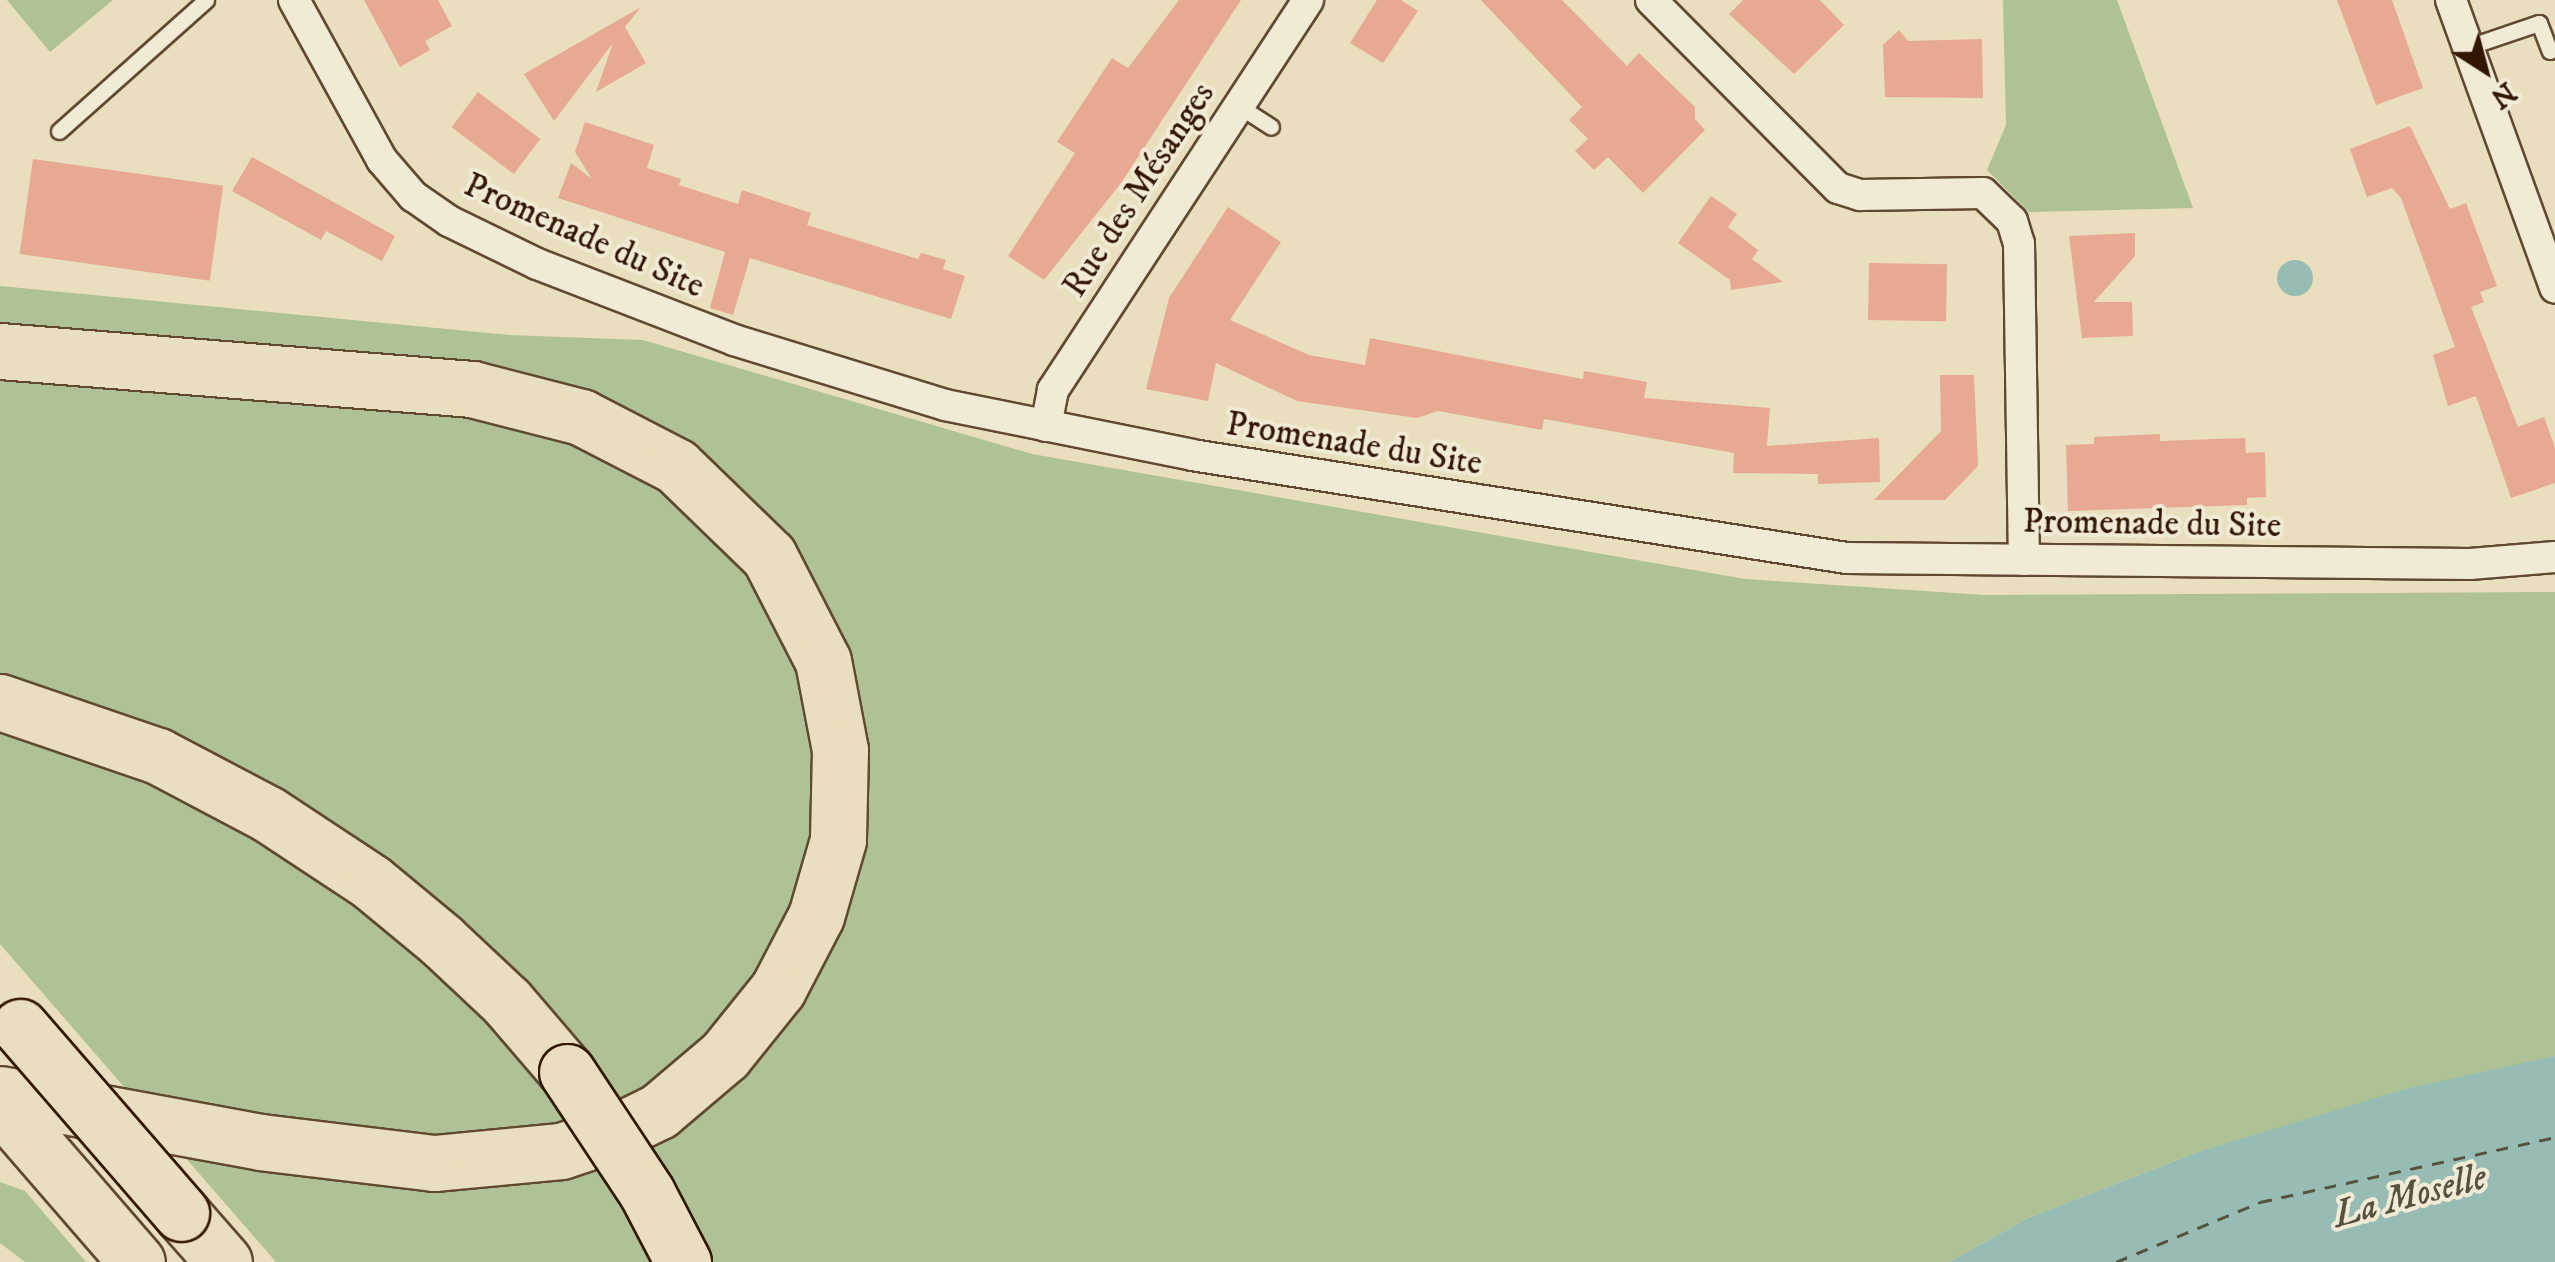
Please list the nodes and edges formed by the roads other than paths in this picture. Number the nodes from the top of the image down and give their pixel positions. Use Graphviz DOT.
graph roads {
  1 [pos="206,0"];
  2 [pos="294,0"];
  3 [pos="1308,0"];
  4 [pos="1651,0"];
  5 [pos="2451,0"];
  6 [pos="2468,47"];
  7 [pos="2550,52"];
  8 [pos="1239,106"];
  9 [pos="1271,127"];
  10 [pos="59,131"];
  11 [pos="2555,288"];
  12 [pos="0,351"];
  13 [pos="1046,426"];
  14 [pos="2555,558"];
  15 [pos="2024,560"];
  16 [pos="0,702"];
  17 [pos="10,1016"];
  18 [pos="0,1094"];
  19 [pos="0,1104"];
  20 [pos="137,1262"];
  21 [pos="224,1262"];
  22 [pos="684,1262"];
  1 -- 10 [label="lane"];
  2 -- 13 [label="street, Promenade du Site"];
  3 -- 8 [label="street, Rue des Mésanges"];
  4 -- 15 [label="street"];
  5 -- 6 [label="street"];
  6 -- 7 [label="lane"];
  6 -- 11 [label="street"];
  8 -- 9 [label="lane"];
  8 -- 13 [label="street, Rue des Mésanges"];
  12 -- 18 [label="highway"];
  13 -- 15 [label="street, Promenade du Site"];
  14 -- 15 [label="street, Promenade du Site"];
  16 -- 22 [label="highway, bridge"];
  17 -- 21 [label="highway, bridge"];
  19 -- 20 [label="highway"];
}
